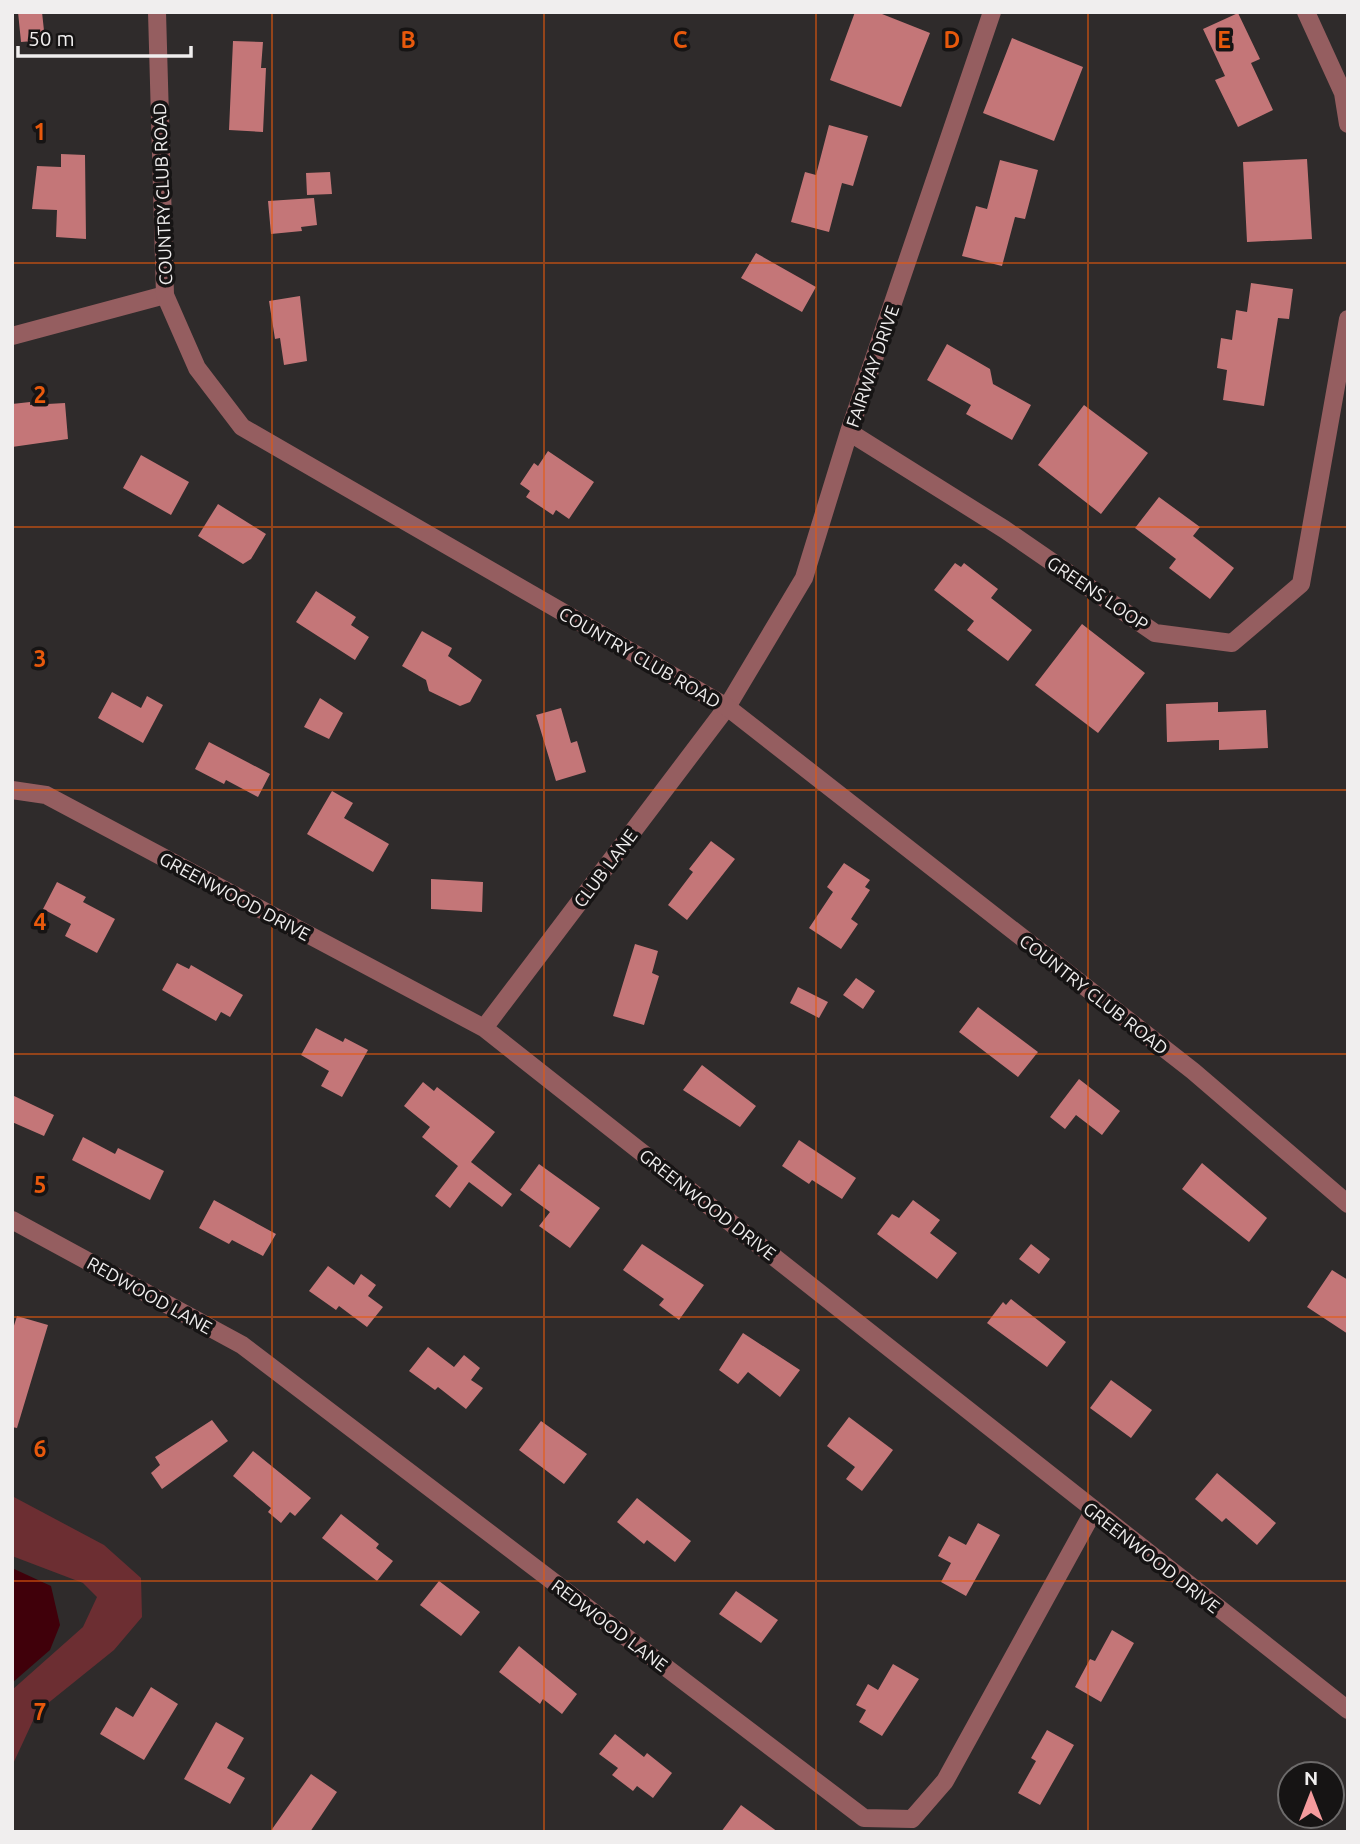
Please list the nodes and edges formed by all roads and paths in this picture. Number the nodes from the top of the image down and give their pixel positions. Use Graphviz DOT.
graph roads {
  1 [pos="157,12"];
  2 [pos="992,12"];
  3 [pos="1306,12"];
  4 [pos="1348,124"];
  5 [pos="165,295"];
  6 [pos="1348,319"];
  7 [pos="12,336"];
  8 [pos="849,432"];
  9 [pos="727,707"];
  10 [pos="12,790"];
  11 [pos="484,1028"];
  12 [pos="1348,1203"];
  13 [pos="12,1220"];
  14 [pos="1093,1512"];
  15 [pos="1348,1710"];
  1 -- 5 [label="street, COUNTRY CLUB ROAD"];
  2 -- 8 [label="street, FAIRWAY DRIVE"];
  3 -- 4 [label="street"];
  5 -- 7 [label="street"];
  5 -- 9 [label="street, COUNTRY CLUB ROAD"];
  6 -- 8 [label="street, GREENS LOOP"];
  8 -- 9 [label="street, FAIRWAY DRIVE"];
  9 -- 11 [label="street, CLUB LANE"];
  9 -- 12 [label="street, COUNTRY CLUB ROAD"];
  10 -- 11 [label="street, GREENWOOD DRIVE"];
  11 -- 14 [label="street, GREENWOOD DRIVE"];
  13 -- 14 [label="street, REDWOOD LANE"];
  14 -- 15 [label="street, GREENWOOD DRIVE"];
}
